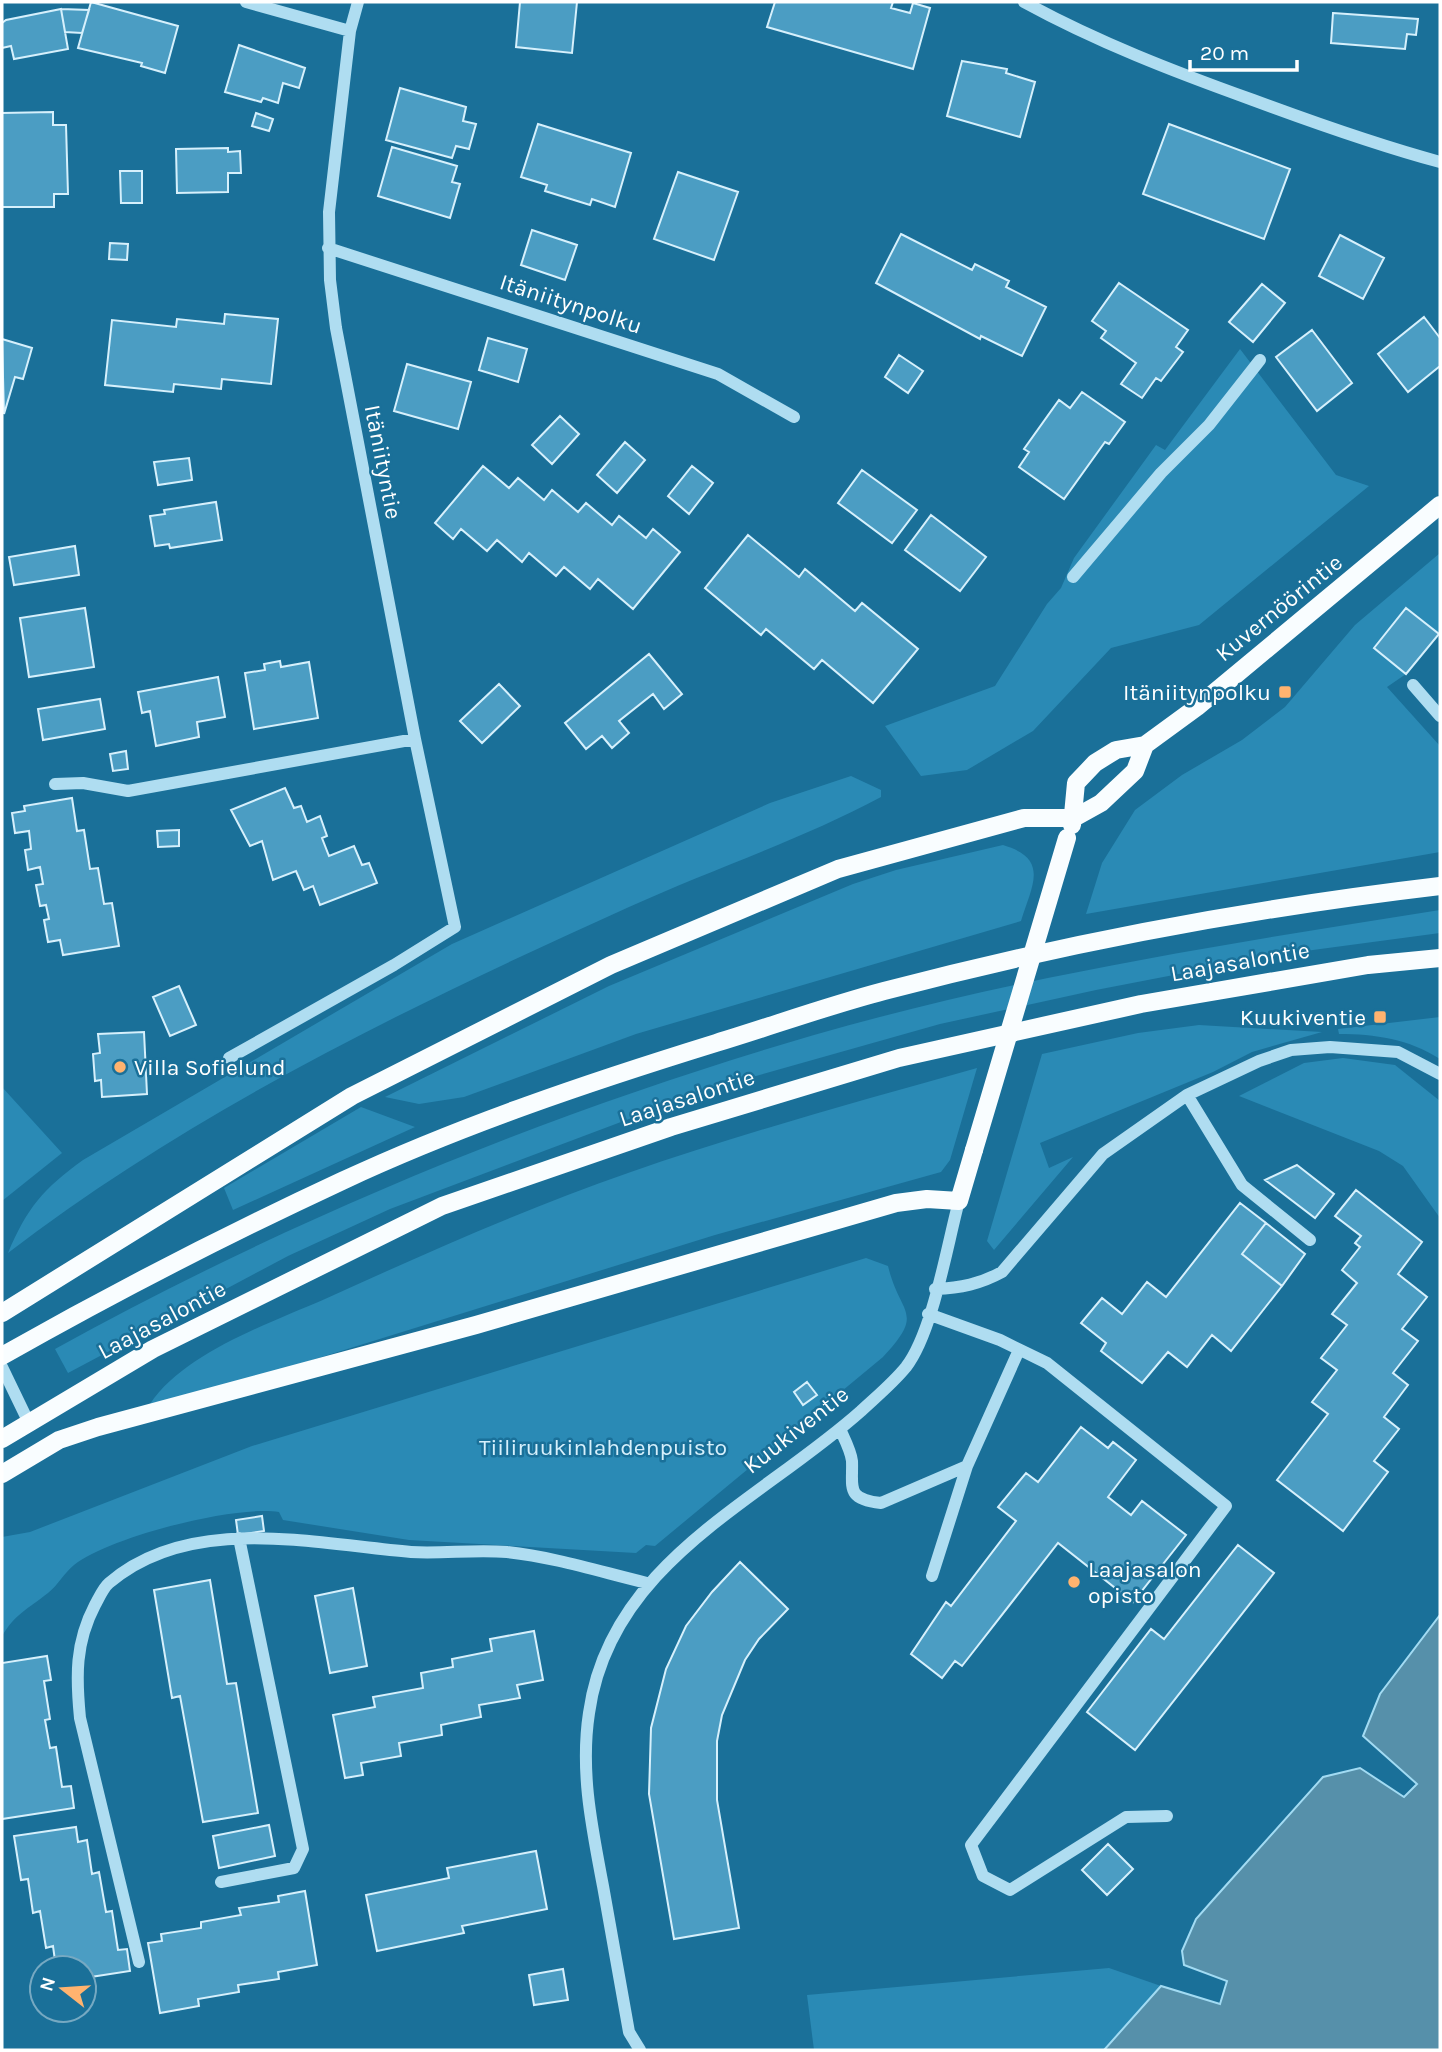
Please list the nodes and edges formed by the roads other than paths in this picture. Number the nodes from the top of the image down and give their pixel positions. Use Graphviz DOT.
graph roads {
  1 [pos="246,2"];
  2 [pos="358,2"];
  3 [pos="1024,2"];
  4 [pos="350,31"];
  5 [pos="1440,162"];
  6 [pos="328,247"];
  7 [pos="1260,360"];
  8 [pos="794,417"];
  9 [pos="1440,505"];
  10 [pos="1073,577"];
  11 [pos="1413,685"];
  12 [pos="1440,716"];
  13 [pos="415,739"];
  14 [pos="1145,745"];
  15 [pos="55,785"];
  16 [pos="1074,818"];
  17 [pos="1440,886"];
  18 [pos="1440,958"];
  19 [pos="229,1058"];
  20 [pos="1440,1074"];
  21 [pos="1187,1095"];
  22 [pos="959,1200"];
  23 [pos="1310,1240"];
  24 [pos="935,1289"];
  25 [pos="2,1313"];
  26 [pos="928,1314"];
  27 [pos="1019,1350"];
  28 [pos="2,1356"];
  29 [pos="2,1367"];
  30 [pos="29,1423"];
  31 [pos="840,1429"];
  32 [pos="2,1439"];
  33 [pos="967,1466"];
  34 [pos="2,1475"];
  35 [pos="239,1538"];
  36 [pos="932,1576"];
  37 [pos="647,1583"];
  38 [pos="1167,1816"];
  39 [pos="221,1882"];
  40 [pos="139,1962"];
  41 [pos="640,2050"];
  1 -- 4 [label="street"];
  2 -- 4 [label="street, Itäniityntie"];
  3 -- 5 [label="street"];
  4 -- 6 [label="street, Itäniityntie"];
  6 -- 8 [label="street, Itäniitynpolku"];
  6 -- 13 [label="street, Itäniityntie"];
  7 -- 10 [label="street"];
  9 -- 14 [label="main road, Kuvernöörintie"];
  11 -- 12 [label="street"];
  13 -- 15 [label="street"];
  13 -- 19 [label="street, Itäniityntie"];
  14 -- 16 [label="main road, Kuvernöörintie"];
  14 -- 16 [label="main road, Kuvernöörintie"];
  16 -- 22 [label="main road, Kuukiventie, bridge"];
  16 -- 25 [label="main road"];
  17 -- 28 [label="main road, Laajasalontie"];
  18 -- 30 [label="main road, Laajasalontie"];
  20 -- 21 [label="street"];
  21 -- 23 [label="street"];
  21 -- 24 [label="street"];
  22 -- 24 [label="street, Kuukiventie"];
  22 -- 34 [label="main road"];
  24 -- 26 [label="street, Kuukiventie"];
  26 -- 27 [label="street"];
  26 -- 31 [label="street, Kuukiventie"];
  27 -- 33 [label="street"];
  27 -- 38 [label="street"];
  29 -- 30 [label="street"];
  30 -- 32 [label="main road, Laajasalontie"];
  31 -- 33 [label="street"];
  31 -- 37 [label="street, Kuukiventie"];
  33 -- 36 [label="street"];
  35 -- 37 [label="street"];
  35 -- 39 [label="street"];
  35 -- 40 [label="street"];
  37 -- 41 [label="street, Kuukiventie"];
}
